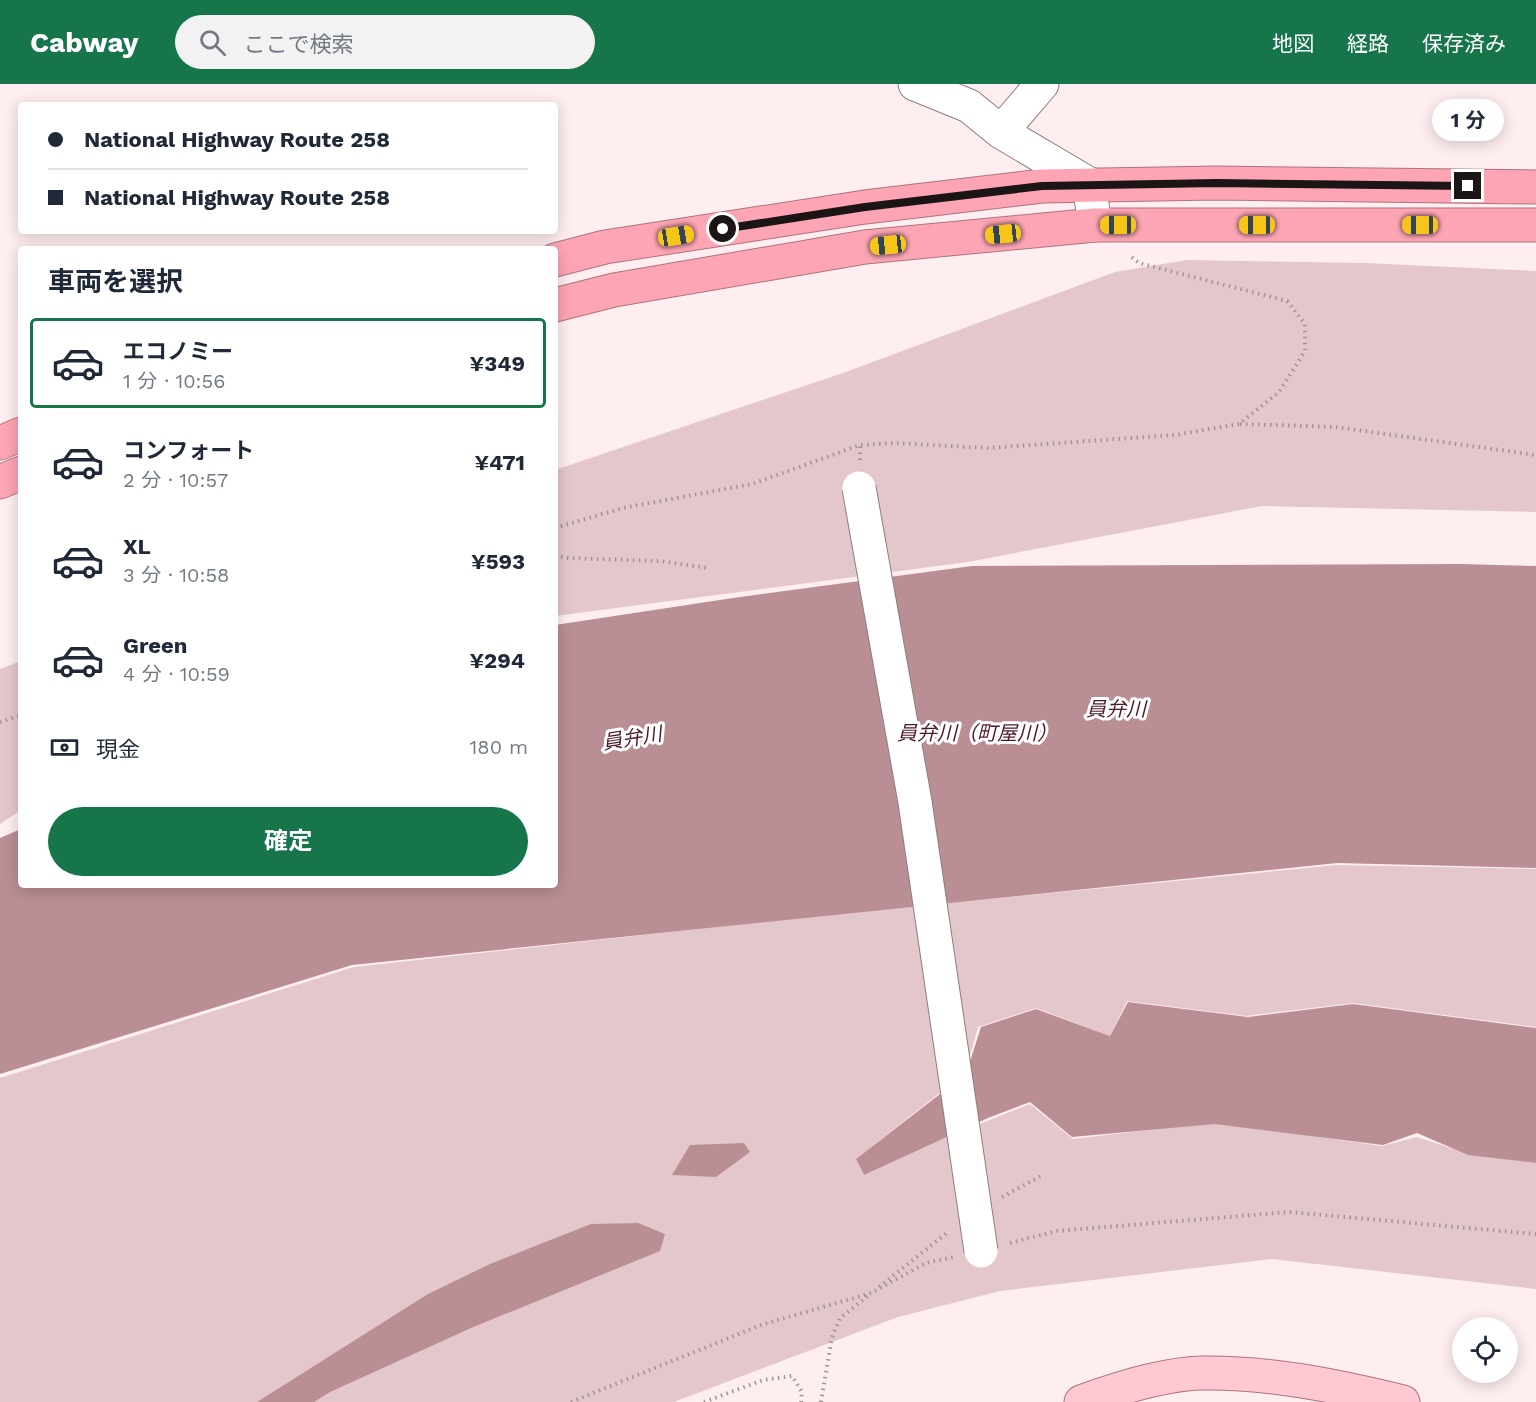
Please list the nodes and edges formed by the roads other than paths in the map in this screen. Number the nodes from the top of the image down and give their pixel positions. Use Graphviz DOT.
graph roads {
  1 [pos="915,84"];
  2 [pos="1042,84"];
  3 [pos="1001,132"];
  4 [pos="1089,184"];
  5 [pos="1536,187"];
  6 [pos="1095,225"];
  7 [pos="1536,225"];
  8 [pos="558,259"];
  9 [pos="558,303"];
  10 [pos="18,435"];
  11 [pos="0,443"];
  12 [pos="18,474"];
  13 [pos="0,482"];
  14 [pos="859,488"];
  15 [pos="981,1251"];
  16 [pos="1081,1402"];
  17 [pos="1403,1402"];
  1 -- 3 [label="street"];
  2 -- 3 [label="street"];
  3 -- 4 [label="street"];
  4 -- 5 [label="highway"];
  4 -- 6 [label="street"];
  4 -- 8 [label="highway"];
  6 -- 7 [label="highway"];
  6 -- 9 [label="highway"];
  10 -- 11 [label="highway"];
  12 -- 13 [label="highway"];
  14 -- 15 [label="street, bridge"];
  16 -- 17 [label="main road"];
}
